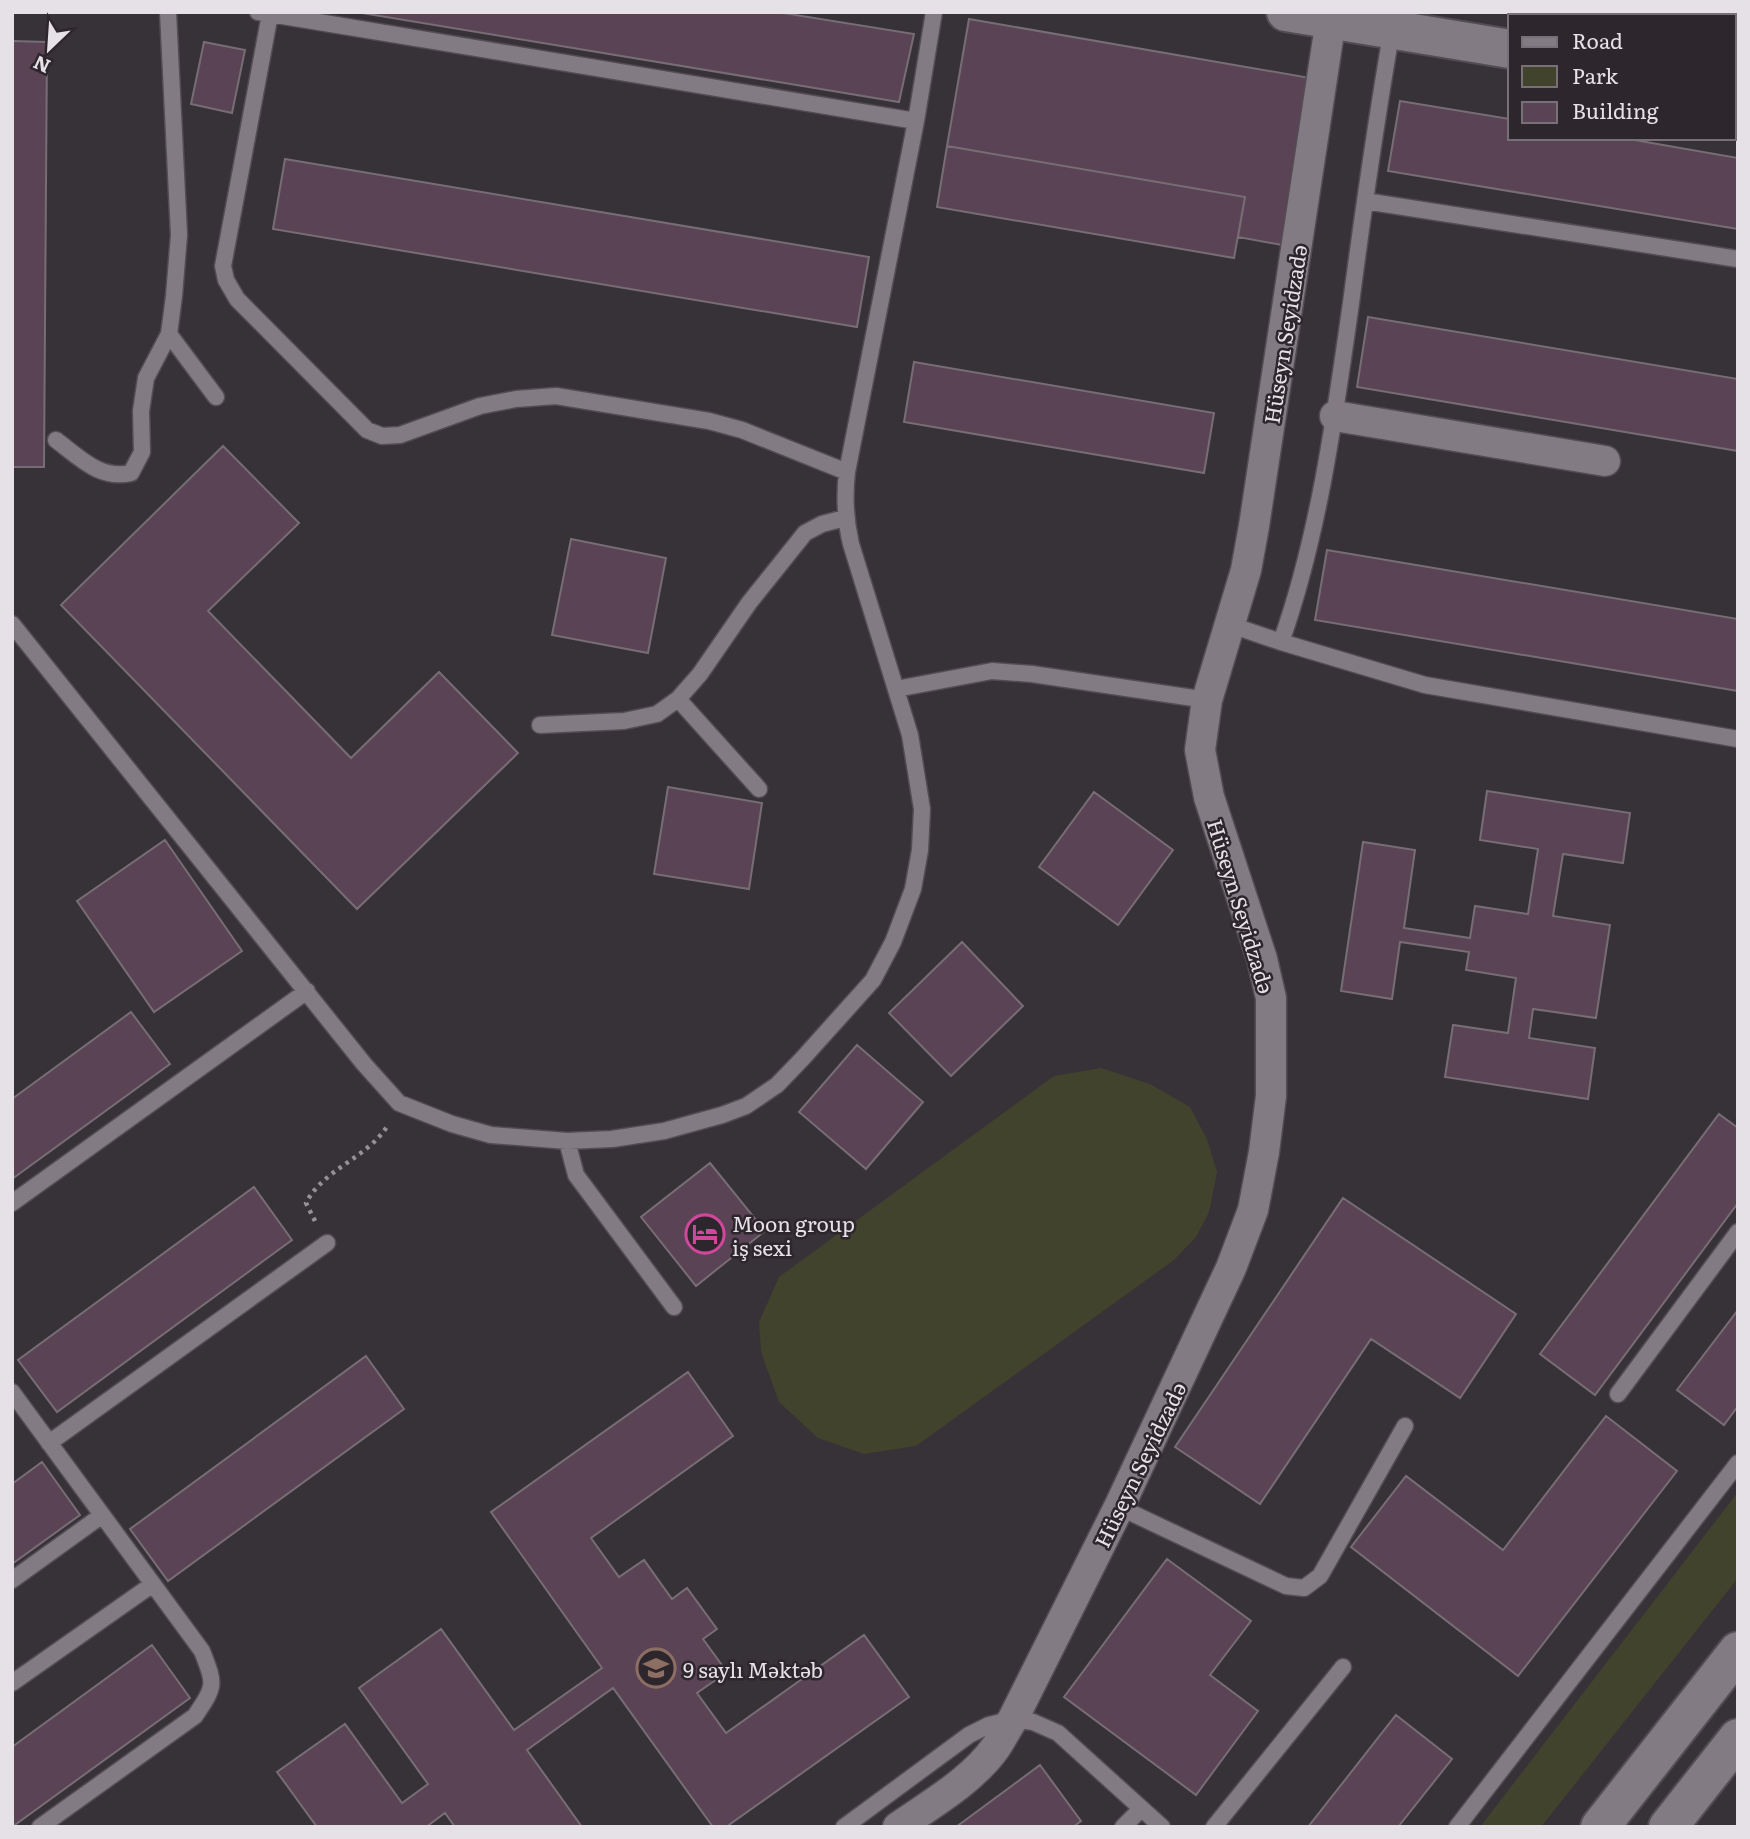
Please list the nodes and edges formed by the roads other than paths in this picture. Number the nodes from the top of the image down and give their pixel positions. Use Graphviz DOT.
graph roads {
  1 [pos="168,12"];
  2 [pos="934,12"];
  3 [pos="1288,12"];
  4 [pos="264,13"];
  5 [pos="1331,19"];
  6 [pos="1392,29"];
  7 [pos="1508,49"];
  8 [pos="916,121"];
  9 [pos="1365,201"];
  10 [pos="1738,259"];
  11 [pos="169,334"];
  12 [pos="216,397"];
  13 [pos="1335,416"];
  14 [pos="56,440"];
  15 [pos="1605,461"];
  16 [pos="846,472"];
  17 [pos="845,518"];
  18 [pos="12,624"];
  19 [pos="1231,625"];
  20 [pos="1281,642"];
  21 [pos="896,689"];
  22 [pos="678,699"];
  23 [pos="1207,700"];
  24 [pos="540,725"];
  25 [pos="1738,739"];
  26 [pos="760,789"];
  27 [pos="307,991"];
  28 [pos="567,1141"];
  29 [pos="12,1203"];
  30 [pos="1738,1232"];
  31 [pos="327,1243"];
  32 [pos="674,1307"];
  33 [pos="12,1392"];
  34 [pos="1618,1394"];
  35 [pos="1405,1426"];
  36 [pos="49,1443"];
  37 [pos="1738,1463"];
  38 [pos="1119,1507"];
  39 [pos="101,1516"];
  40 [pos="12,1580"];
  41 [pos="153,1584"];
  42 [pos="1738,1651"];
  43 [pos="1343,1667"];
  44 [pos="12,1683"];
  45 [pos="1013,1718"];
  46 [pos="1738,1738"];
  47 [pos="1141,1809"];
  48 [pos="40,1827"];
  49 [pos="844,1827"];
  50 [pos="898,1827"];
  51 [pos="1123,1827"];
  52 [pos="1162,1827"];
  53 [pos="1214,1827"];
  54 [pos="1457,1827"];
  55 [pos="1600,1827"];
  56 [pos="1668,1827"];
  1 -- 11 [label="lane"];
  2 -- 8 [label="lane"];
  3 -- 5 [label="street"];
  4 -- 8 [label="lane"];
  4 -- 16 [label="lane"];
  5 -- 6 [label="street"];
  5 -- 19 [label="street, Hüseyn Seyidzadə"];
  6 -- 7 [label="street"];
  6 -- 9 [label="lane"];
  8 -- 16 [label="lane"];
  9 -- 10 [label="lane"];
  9 -- 13 [label="lane"];
  11 -- 12 [label="lane"];
  11 -- 14 [label="lane"];
  13 -- 15 [label="street"];
  13 -- 20 [label="lane"];
  16 -- 17 [label="lane"];
  17 -- 21 [label="lane"];
  17 -- 22 [label="lane"];
  18 -- 27 [label="lane"];
  19 -- 20 [label="lane"];
  19 -- 23 [label="street, Hüseyn Seyidzadə"];
  20 -- 25 [label="lane"];
  21 -- 23 [label="lane"];
  21 -- 28 [label="lane"];
  22 -- 24 [label="lane"];
  22 -- 26 [label="lane"];
  23 -- 38 [label="street, Hüseyn Seyidzadə"];
  27 -- 28 [label="lane"];
  27 -- 29 [label="lane"];
  28 -- 32 [label="lane"];
  30 -- 34 [label="lane"];
  31 -- 36 [label="lane"];
  33 -- 36 [label="lane"];
  35 -- 38 [label="lane"];
  36 -- 39 [label="lane"];
  37 -- 54 [label="lane"];
  38 -- 45 [label="street, Hüseyn Seyidzadə"];
  39 -- 40 [label="lane"];
  39 -- 41 [label="lane"];
  41 -- 44 [label="lane"];
  41 -- 48 [label="lane"];
  42 -- 55 [label="street"];
  43 -- 53 [label="lane"];
  45 -- 47 [label="lane"];
  45 -- 49 [label="lane"];
  45 -- 50 [label="street, Hüseyn Seyidzadə"];
  46 -- 56 [label="street"];
  47 -- 51 [label="lane"];
  47 -- 52 [label="lane"];
}
